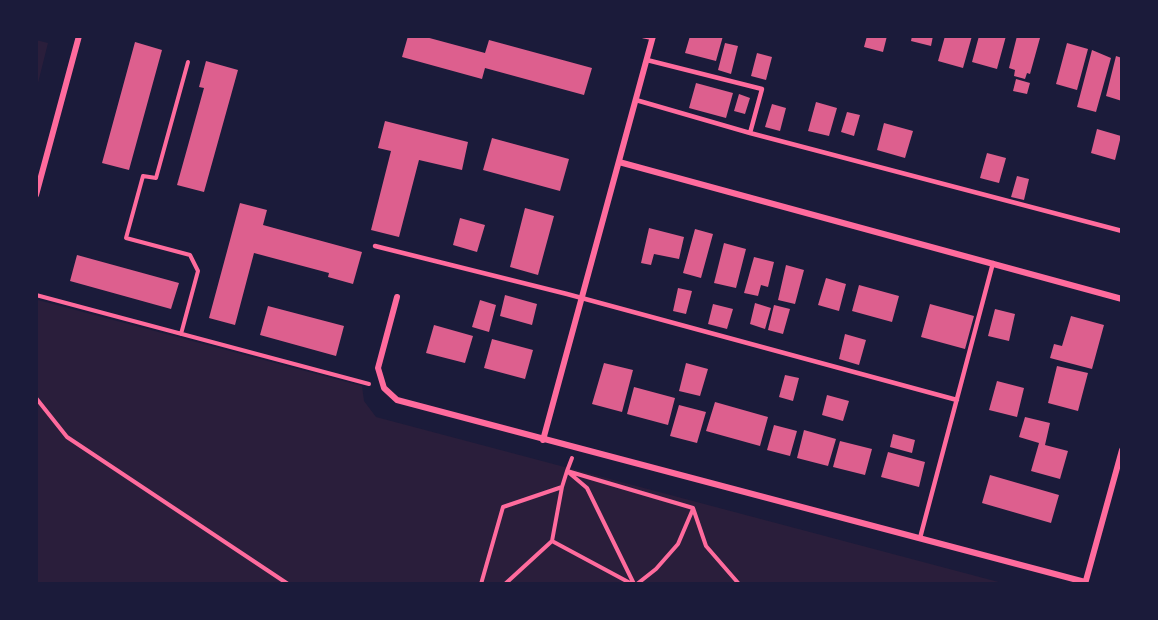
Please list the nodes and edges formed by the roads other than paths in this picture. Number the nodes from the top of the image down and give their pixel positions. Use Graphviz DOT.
graph roads {
  1 [pos="79,36"];
  2 [pos="643,36"];
  3 [pos="653,37"];
  4 [pos="647,60"];
  5 [pos="636,100"];
  6 [pos="750,133"];
  7 [pos="618,162"];
  8 [pos="36,195"];
  9 [pos="1122,231"];
  10 [pos="375,246"];
  11 [pos="993,263"];
  12 [pos="398,297"];
  13 [pos="582,298"];
  14 [pos="1122,299"];
  15 [pos="957,400"];
  16 [pos="543,440"];
  17 [pos="1122,450"];
  18 [pos="920,538"];
  19 [pos="1085,583"];
  1 -- 8 [label="street"];
  2 -- 3 [label="lane"];
  3 -- 4 [label="street"];
  4 -- 5 [label="street"];
  4 -- 6 [label="lane"];
  5 -- 6 [label="lane"];
  5 -- 7 [label="street"];
  6 -- 9 [label="lane"];
  7 -- 11 [label="street"];
  7 -- 13 [label="street"];
  10 -- 13 [label="lane"];
  11 -- 14 [label="street"];
  11 -- 15 [label="lane"];
  12 -- 16 [label="street"];
  13 -- 15 [label="lane"];
  13 -- 16 [label="street"];
  15 -- 18 [label="lane"];
  16 -- 18 [label="street"];
  17 -- 19 [label="street"];
  18 -- 19 [label="street"];
}
